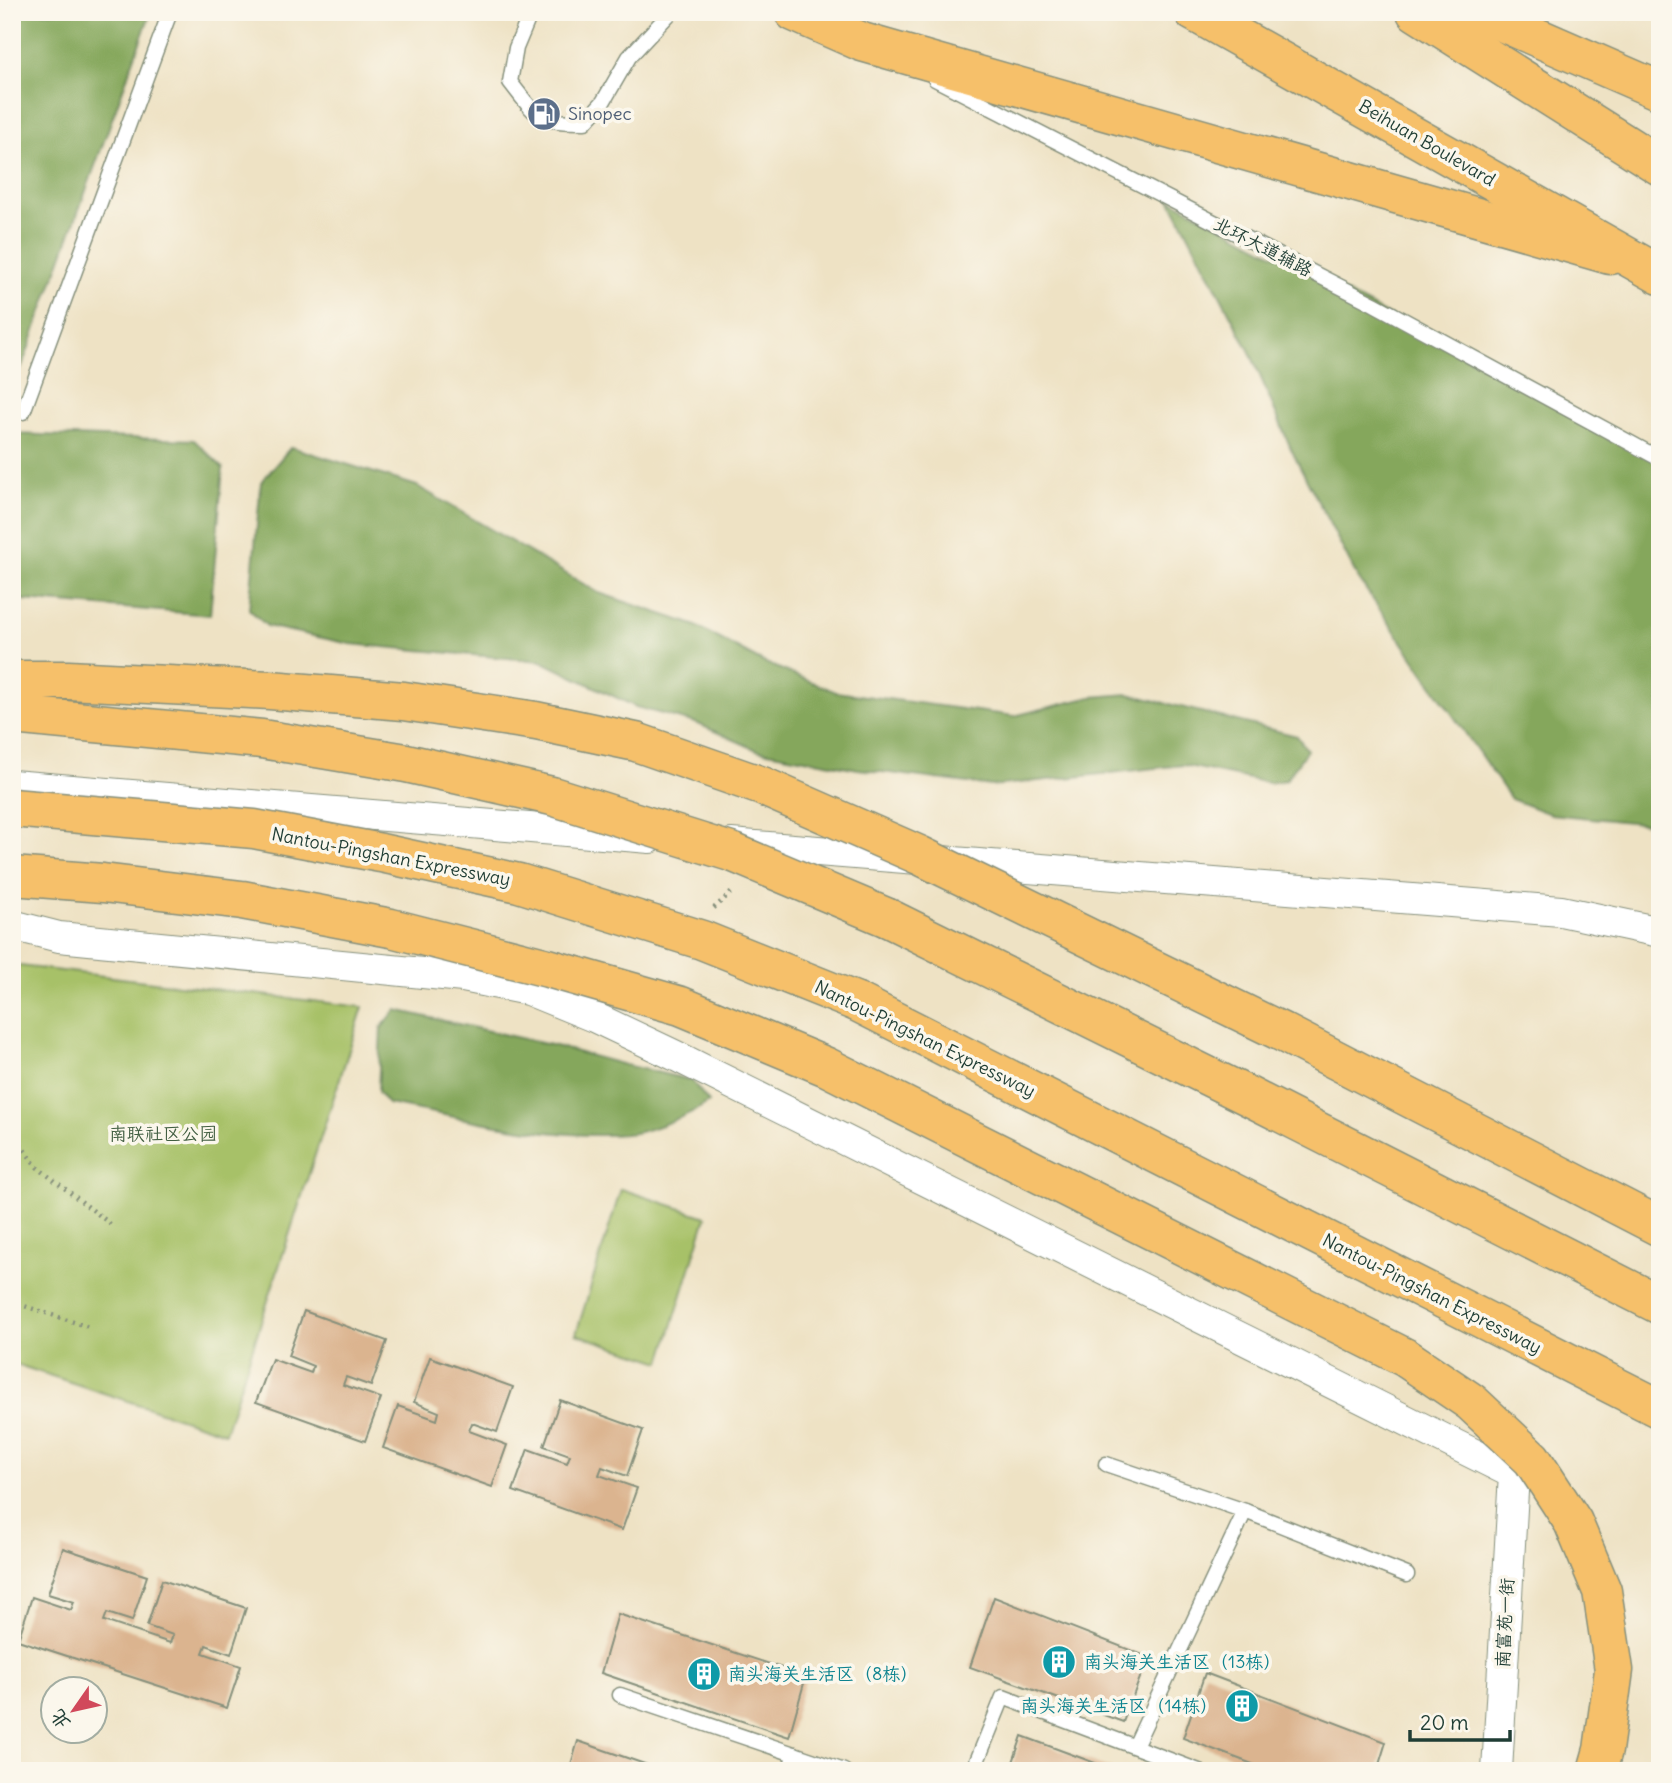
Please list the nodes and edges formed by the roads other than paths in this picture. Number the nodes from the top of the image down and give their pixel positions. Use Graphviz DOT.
graph roads {
  1 [pos="170,12"];
  2 [pos="531,12"];
  3 [pos="671,12"];
  4 [pos="794,12"];
  5 [pos="1194,12"];
  6 [pos="1416,12"];
  7 [pos="1479,12"];
  8 [pos="862,42"];
  9 [pos="1660,91"];
  10 [pos="1660,166"];
  11 [pos="1649,269"];
  12 [pos="23,412"];
  13 [pos="1660,459"];
  14 [pos="12,680"];
  15 [pos="12,715"];
  16 [pos="12,785"];
  17 [pos="12,808"];
  18 [pos="12,876"];
  19 [pos="12,925"];
  20 [pos="1660,932"];
  21 [pos="1660,1227"];
  22 [pos="1660,1305"];
  23 [pos="1660,1409"];
  24 [pos="1106,1464"];
  25 [pos="1245,1511"];
  26 [pos="1407,1575"];
  27 [pos="620,1695"];
  28 [pos="1135,1746"];
  29 [pos="795,1754"];
  30 [pos="789,1771"];
  31 [pos="844,1771"];
  32 [pos="973,1771"];
  33 [pos="1199,1771"];
  34 [pos="1497,1771"];
  35 [pos="1597,1771"];
  1 -- 12 [label="lane"];
  2 -- 3 [label="lane"];
  4 -- 8 [label="main road, 北环大道辅路"];
  5 -- 11 [label="main road, Beihuan Boulevard"];
  6 -- 10 [label="main road"];
  7 -- 9 [label="main road"];
  8 -- 11 [label="main road, 北环大道辅路"];
  8 -- 13 [label="lane, 北环大道辅路"];
  14 -- 21 [label="main road, bridge"];
  15 -- 22 [label="main road, bridge"];
  16 -- 20 [label="street"];
  17 -- 23 [label="main road, Nantou-Pingshan Expressway, bridge"];
  18 -- 35 [label="main road, bridge"];
  19 -- 34 [label="street, 南富苑一街"];
  24 -- 25 [label="lane"];
  25 -- 26 [label="lane"];
  25 -- 28 [label="lane"];
  27 -- 29 [label="lane"];
  28 -- 32 [label="lane"];
  28 -- 33 [label="lane"];
  29 -- 30 [label="lane"];
  29 -- 31 [label="lane"];
}
